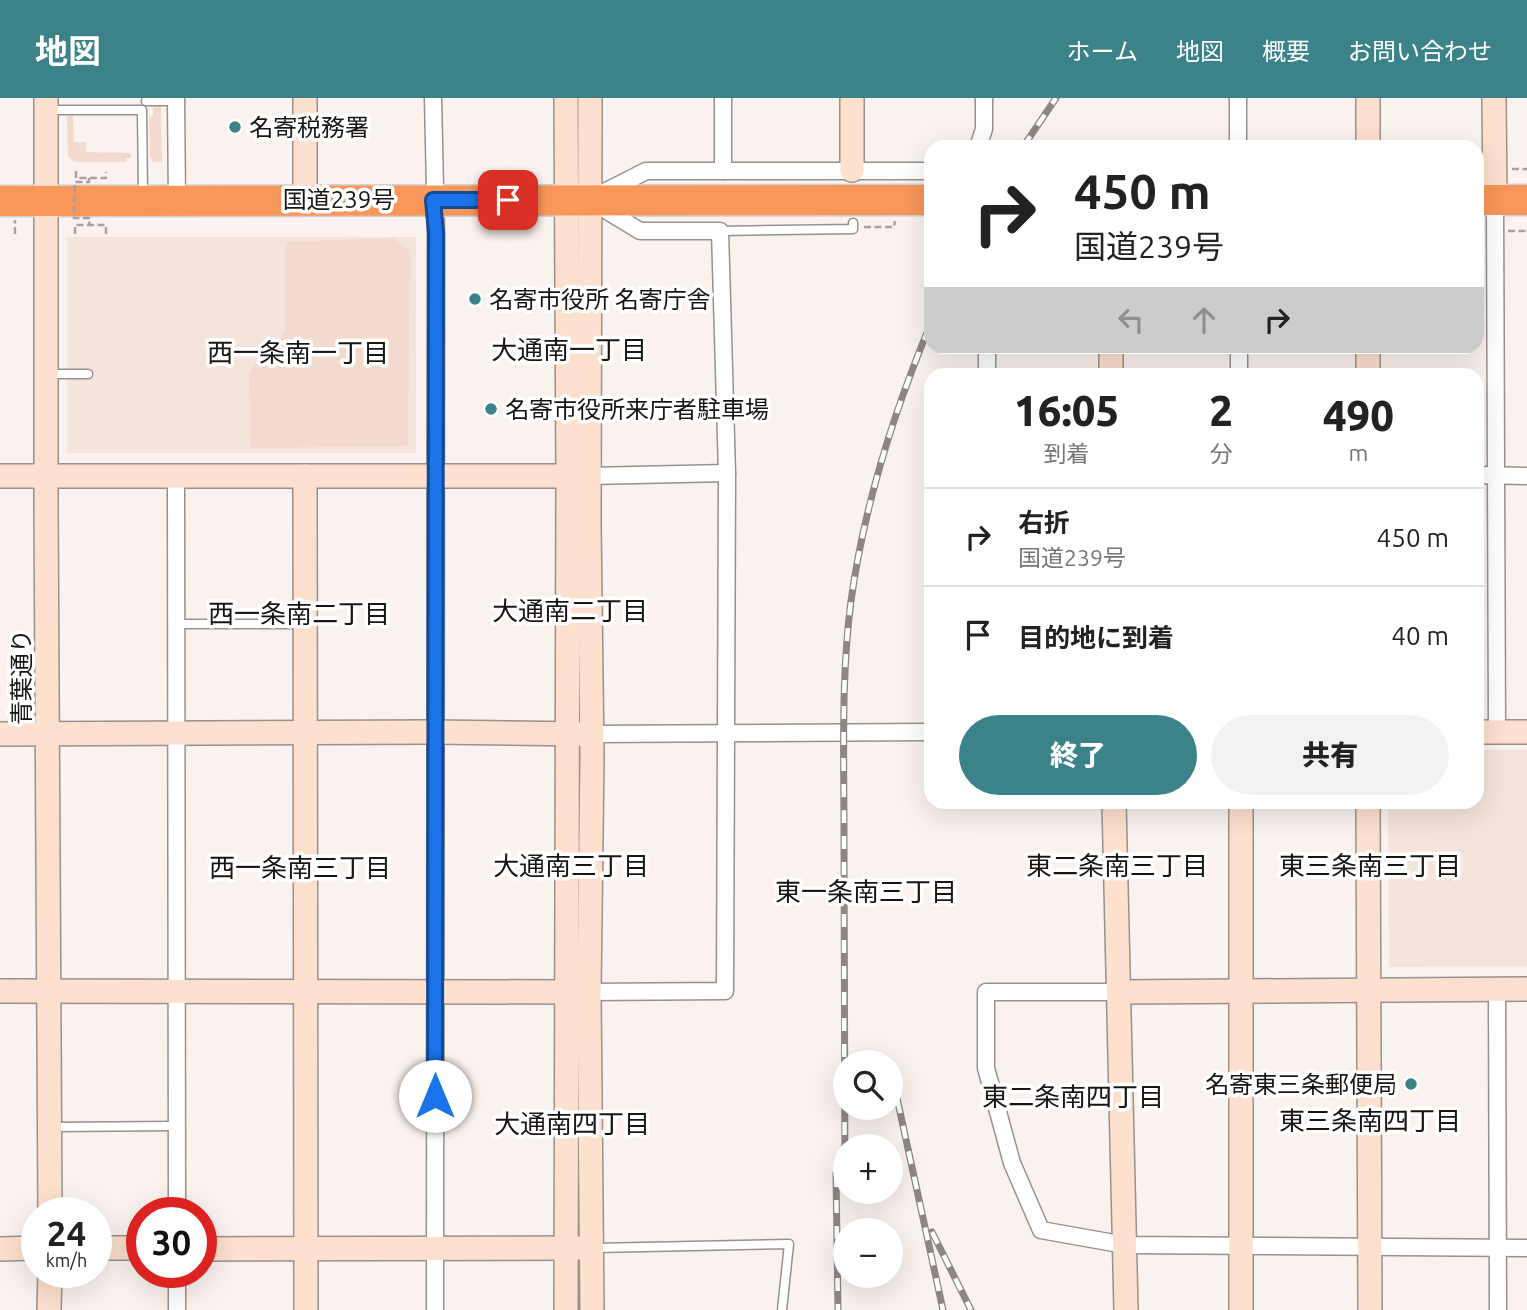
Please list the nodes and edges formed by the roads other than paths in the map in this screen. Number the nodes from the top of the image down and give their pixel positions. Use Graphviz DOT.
graph roads {
  1 [pos="305,98"];
  2 [pos="433,98"];
  3 [pos="566,98"];
  4 [pos="590,98"];
  5 [pos="723,98"];
  6 [pos="852,98"];
  7 [pos="984,98"];
  8 [pos="1238,98"];
  9 [pos="1368,98"];
  10 [pos="1494,98"];
  11 [pos="176,100"];
  12 [pos="144,103"];
  13 [pos="47,104"];
  14 [pos="980,140"];
  15 [pos="1238,140"];
  16 [pos="1368,140"];
  17 [pos="723,171"];
  18 [pos="924,171"];
  19 [pos="852,173"];
  20 [pos="305,199"];
  21 [pos="143,200"];
  22 [pos="177,200"];
  23 [pos="433,200"];
  24 [pos="578,200"];
  25 [pos="924,200"];
  26 [pos="1486,200"];
  27 [pos="1527,200"];
  28 [pos="0,201"];
  29 [pos="47,201"];
  30 [pos="853,223"];
  31 [pos="720,231"];
  32 [pos="46,374"];
  33 [pos="88,374"];
  34 [pos="727,473"];
  35 [pos="305,475"];
  36 [pos="578,475"];
  37 [pos="1484,475"];
  38 [pos="1497,475"];
  39 [pos="0,476"];
  40 [pos="46,476"];
  41 [pos="176,476"];
  42 [pos="435,476"];
  43 [pos="1527,476"];
  44 [pos="176,624"];
  45 [pos="305,624"];
  46 [pos="434,732"];
  47 [pos="924,732"];
  48 [pos="1487,732"];
  49 [pos="306,733"];
  50 [pos="725,733"];
  51 [pos="1527,733"];
  52 [pos="0,734"];
  53 [pos="47,734"];
  54 [pos="176,734"];
  55 [pos="566,734"];
  56 [pos="592,734"];
  57 [pos="1114,809"];
  58 [pos="1241,809"];
  59 [pos="1368,809"];
  60 [pos="1497,989"];
  61 [pos="1527,989"];
  62 [pos="1368,990"];
  63 [pos="0,991"];
  64 [pos="49,991"];
  65 [pos="1240,991"];
  66 [pos="177,992"];
  67 [pos="577,992"];
  68 [pos="1119,992"];
  69 [pos="306,993"];
  70 [pos="435,993"];
  71 [pos="177,1126"];
  72 [pos="49,1127"];
  73 [pos="50,1197"];
  74 [pos="177,1197"];
  75 [pos="1125,1245"];
  76 [pos="1241,1246"];
  77 [pos="21,1248"];
  78 [pos="592,1248"];
  79 [pos="1370,1248"];
  80 [pos="1497,1248"];
  81 [pos="1527,1248"];
  82 [pos="0,1249"];
  83 [pos="217,1249"];
  84 [pos="306,1249"];
  85 [pos="567,1249"];
  86 [pos="435,1250"];
  87 [pos="50,1288"];
  88 [pos="177,1288"];
  89 [pos="49,1310"];
  90 [pos="177,1310"];
  91 [pos="306,1310"];
  92 [pos="435,1310"];
  93 [pos="566,1310"];
  94 [pos="592,1310"];
  95 [pos="782,1310"];
  96 [pos="1126,1310"];
  97 [pos="1241,1310"];
  98 [pos="1370,1310"];
  99 [pos="1498,1310"];
  1 -- 20 [label="street"];
  2 -- 23 [label="street"];
  3 -- 24 [label="street"];
  4 -- 24 [label="street"];
  5 -- 17 [label="street"];
  6 -- 19 [label="street"];
  7 -- 14 [label="street"];
  8 -- 15 [label="street"];
  9 -- 16 [label="street"];
  10 -- 26 [label="street"];
  11 -- 12 [label="lane"];
  11 -- 22 [label="street"];
  12 -- 13 [label="lane"];
  12 -- 21 [label="lane"];
  13 -- 29 [label="street, 青葉通り"];
  17 -- 19 [label="street"];
  17 -- 24 [label="street"];
  18 -- 19 [label="street"];
  20 -- 22 [label="highway, 国道239号"];
  20 -- 23 [label="highway, 国道239号"];
  21 -- 22 [label="highway, 国道239号"];
  21 -- 29 [label="highway, 国道239号"];
  23 -- 24 [label="highway, 国道239号"];
  23 -- 42 [label="street"];
  24 -- 25 [label="highway, 国道239号"];
  24 -- 31 [label="street"];
  24 -- 36 [label="street"];
  26 -- 27 [label="highway"];
  26 -- 38 [label="street"];
  28 -- 29 [label="highway, 国道239号"];
  29 -- 32 [label="street, 青葉通り"];
  30 -- 31 [label="lane"];
  31 -- 34 [label="street"];
  32 -- 33 [label="lane"];
  32 -- 40 [label="street, 青葉通り"];
  34 -- 36 [label="street"];
  34 -- 50 [label="street"];
  35 -- 41 [label="street"];
  35 -- 42 [label="street"];
  35 -- 45 [label="street"];
  36 -- 42 [label="street"];
  36 -- 55 [label="street"];
  36 -- 56 [label="street"];
  37 -- 38 [label="street"];
  38 -- 43 [label="street"];
  38 -- 48 [label="street"];
  39 -- 40 [label="street"];
  40 -- 41 [label="street"];
  40 -- 53 [label="street, 青葉通り"];
  41 -- 44 [label="street"];
  42 -- 46 [label="street"];
  44 -- 45 [label="lane"];
  44 -- 54 [label="street"];
  45 -- 49 [label="street"];
  46 -- 49 [label="street"];
  46 -- 55 [label="street"];
  46 -- 70 [label="street"];
  47 -- 50 [label="street"];
  48 -- 51 [label="street"];
  49 -- 54 [label="street"];
  49 -- 69 [label="street"];
  50 -- 56 [label="street"];
  50 -- 67 [label="street"];
  52 -- 53 [label="street"];
  53 -- 54 [label="street"];
  53 -- 64 [label="street, 青葉通り"];
  54 -- 66 [label="street"];
  55 -- 56 [label="street"];
  55 -- 67 [label="street"];
  56 -- 67 [label="street"];
  57 -- 68 [label="street"];
  58 -- 65 [label="street"];
  59 -- 62 [label="street"];
  60 -- 61 [label="street"];
  60 -- 62 [label="street"];
  60 -- 80 [label="street"];
  62 -- 65 [label="street"];
  62 -- 79 [label="street"];
  63 -- 64 [label="street"];
  64 -- 66 [label="street"];
  64 -- 72 [label="street, 青葉通り"];
  65 -- 68 [label="street"];
  65 -- 76 [label="street"];
  66 -- 69 [label="street"];
  66 -- 71 [label="street"];
  67 -- 70 [label="street"];
  67 -- 78 [label="street"];
  67 -- 85 [label="street"];
  68 -- 75 [label="street"];
  68 -- 75 [label="street"];
  69 -- 70 [label="street"];
  69 -- 84 [label="street"];
  70 -- 86 [label="street"];
  71 -- 72 [label="lane"];
  71 -- 74 [label="street"];
  72 -- 73 [label="street, 青葉通り"];
  75 -- 76 [label="street"];
  75 -- 96 [label="street"];
  76 -- 79 [label="street"];
  76 -- 97 [label="street"];
  77 -- 82 [label="street"];
  78 -- 85 [label="street"];
  78 -- 94 [label="street"];
  78 -- 95 [label="lane"];
  79 -- 80 [label="street"];
  79 -- 98 [label="street"];
  80 -- 81 [label="street"];
  80 -- 99 [label="street"];
  83 -- 84 [label="street"];
  84 -- 86 [label="street"];
  84 -- 91 [label="street"];
  85 -- 86 [label="street"];
  85 -- 93 [label="street"];
  86 -- 92 [label="street"];
  87 -- 89 [label="street"];
  88 -- 90 [label="street"];
}
